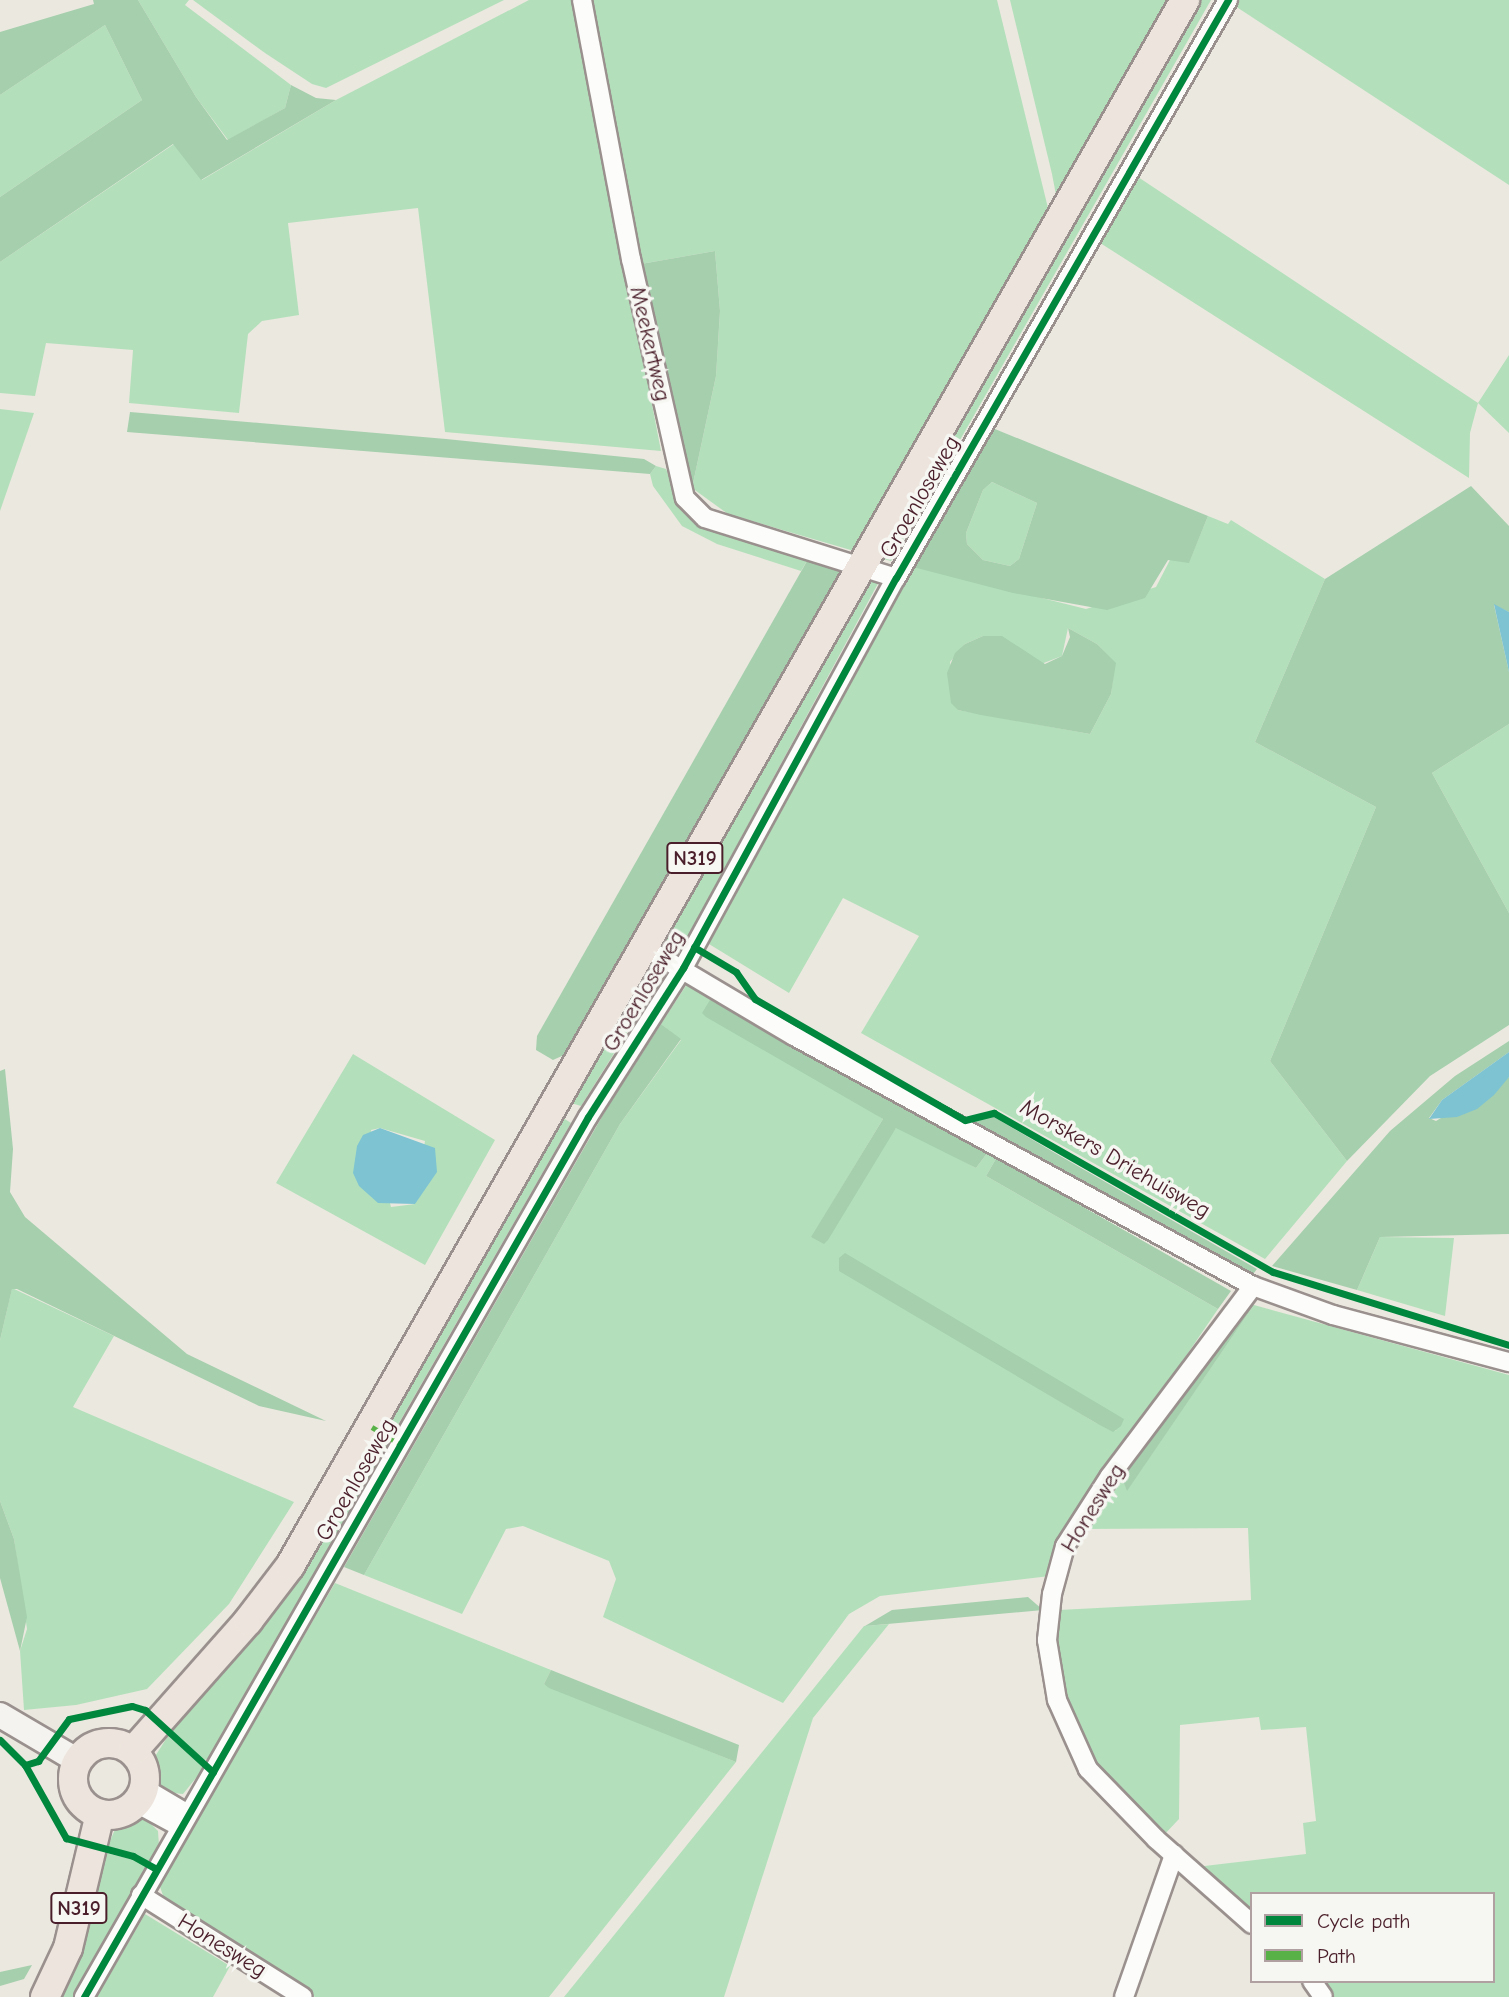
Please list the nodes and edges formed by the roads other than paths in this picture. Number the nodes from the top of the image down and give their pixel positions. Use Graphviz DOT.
graph roads {
  1 [pos="582,0"];
  2 [pos="1185,0"];
  3 [pos="1228,0"];
  4 [pos="861,567"];
  5 [pos="896,578"];
  6 [pos="644,947"];
  7 [pos="682,968"];
  8 [pos="1253,1286"];
  9 [pos="1509,1362"];
  10 [pos="0,1715"];
  11 [pos="133,1751"];
  12 [pos="78,1761"];
  13 [pos="140,1795"];
  14 [pos="100,1814"];
  15 [pos="184,1821"];
  16 [pos="1174,1855"];
  17 [pos="141,1895"];
  18 [pos="1250,1922"];
  19 [pos="45,1997"];
  20 [pos="84,1997"];
  21 [pos="303,1997"];
  22 [pos="1124,1997"];
  1 -- 4 [label="street, Meekertweg"];
  2 -- 4 [label="main road, Groenloseweg / N319"];
  3 -- 5 [label="street, Groenloseweg"];
  4 -- 5 [label="street, Groenloseweg"];
  4 -- 6 [label="main road, Groenloseweg / N319"];
  5 -- 7 [label="street, Groenloseweg"];
  6 -- 7 [label="street, Morskers Driehuisweg"];
  6 -- 11 [label="main road, Groenloseweg / N319"];
  7 -- 8 [label="street, Morskers Driehuisweg"];
  7 -- 15 [label="street, Groenloseweg"];
  8 -- 9 [label="street, Morskers Driehuisweg"];
  8 -- 16 [label="street, Honesweg"];
  10 -- 12 [label="street"];
  11 -- 12 [label="main road"];
  11 -- 13 [label="main road"];
  12 -- 14 [label="main road"];
  13 -- 14 [label="main road"];
  13 -- 15 [label="street"];
  14 -- 19 [label="main road, N319"];
  15 -- 17 [label="street, Groenloseweg"];
  16 -- 18 [label="street, Honesweg"];
  16 -- 22 [label="street"];
  17 -- 20 [label="street, Groenloseweg"];
  17 -- 21 [label="street, Honesweg"];
}
